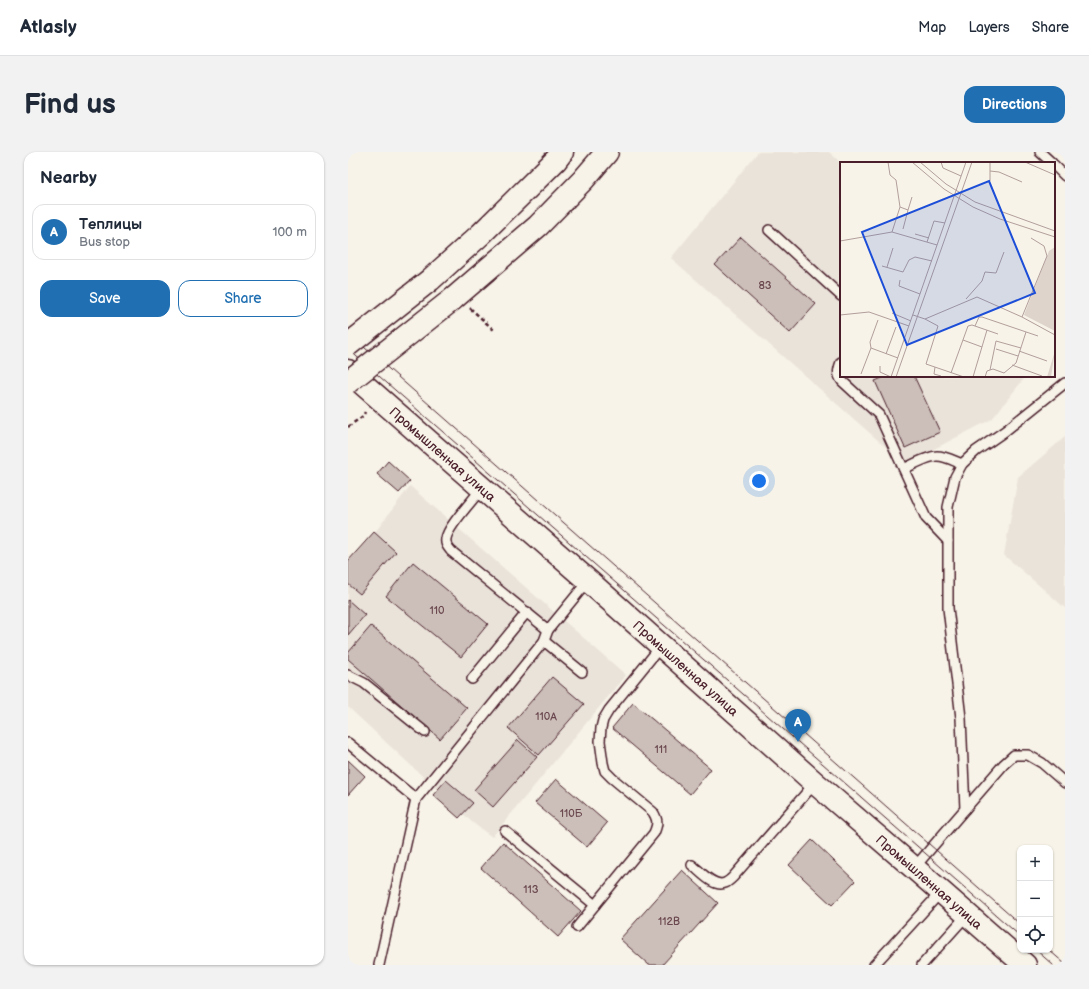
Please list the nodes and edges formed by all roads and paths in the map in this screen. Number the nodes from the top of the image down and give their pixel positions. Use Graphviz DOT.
graph roads {
  1 [pos="562,152"];
  2 [pos="607,152"];
  3 [pos="1040,152"];
  4 [pos="1051,162"];
  5 [pos="1055,166"];
  6 [pos="1065,176"];
  7 [pos="769,230"];
  8 [pos="840,295"];
  9 [pos="459,301"];
  10 [pos="495,331"];
  11 [pos="348,345"];
  12 [pos="840,365"];
  13 [pos="348,371"];
  14 [pos="348,382"];
  15 [pos="1065,382"];
  16 [pos="373,393"];
  17 [pos="348,427"];
  18 [pos="962,464"];
  19 [pos="904,469"];
  20 [pos="482,488"];
  21 [pos="948,541"];
  22 [pos="588,581"];
  23 [pos="527,612"];
  24 [pos="548,630"];
  25 [pos="544,641"];
  26 [pos="661,646"];
  27 [pos="582,672"];
  28 [pos="348,675"];
  29 [pos="472,679"];
  30 [pos="425,732"];
  31 [pos="348,743"];
  32 [pos="815,783"];
  33 [pos="1065,783"];
  34 [pos="416,799"];
  35 [pos="965,809"];
  36 [pos="505,831"];
  37 [pos="692,864"];
  38 [pos="914,868"];
  39 [pos="941,892"];
  40 [pos="596,905"];
  41 [pos="967,915"];
  42 [pos="577,927"];
  43 [pos="379,965"];
  44 [pos="874,965"];
  45 [pos="922,965"];
  46 [pos="1025,965"];
  1 -- 11 [label="main road, bridge"];
  2 -- 9 [label="main road"];
  3 -- 4 [label="lane"];
  5 -- 6 [label="lane"];
  7 -- 8 [label="lane"];
  9 -- 10 [label="path"];
  9 -- 14 [label="main road, bridge"];
  12 -- 19 [label="lane"];
  13 -- 16 [label="main road, Промышленная улица"];
  15 -- 18 [label="lane"];
  16 -- 17 [label="path"];
  16 -- 20 [label="main road, Промышленная улица"];
  18 -- 19 [label="lane"];
  18 -- 21 [label="lane"];
  19 -- 21 [label="lane"];
  20 -- 22 [label="main road, Промышленная улица"];
  20 -- 23 [label="lane"];
  21 -- 35 [label="lane"];
  22 -- 24 [label="lane"];
  22 -- 26 [label="main road, Промышленная улица"];
  23 -- 24 [label="lane"];
  23 -- 29 [label="lane"];
  24 -- 25 [label="lane"];
  25 -- 27 [label="lane"];
  25 -- 34 [label="lane"];
  26 -- 32 [label="main road, Промышленная улица"];
  26 -- 40 [label="lane"];
  28 -- 30 [label="lane"];
  31 -- 34 [label="lane"];
  32 -- 37 [label="lane"];
  32 -- 38 [label="main road, Промышленная улица"];
  33 -- 35 [label="lane"];
  34 -- 43 [label="lane"];
  35 -- 38 [label="lane"];
  36 -- 40 [label="lane"];
  38 -- 39 [label="main road, Промышленная улица"];
  39 -- 41 [label="main road, Промышленная улица"];
  39 -- 44 [label="lane"];
  40 -- 42 [label="lane"];
  41 -- 45 [label="lane"];
  41 -- 46 [label="main road, Промышленная улица"];
}
